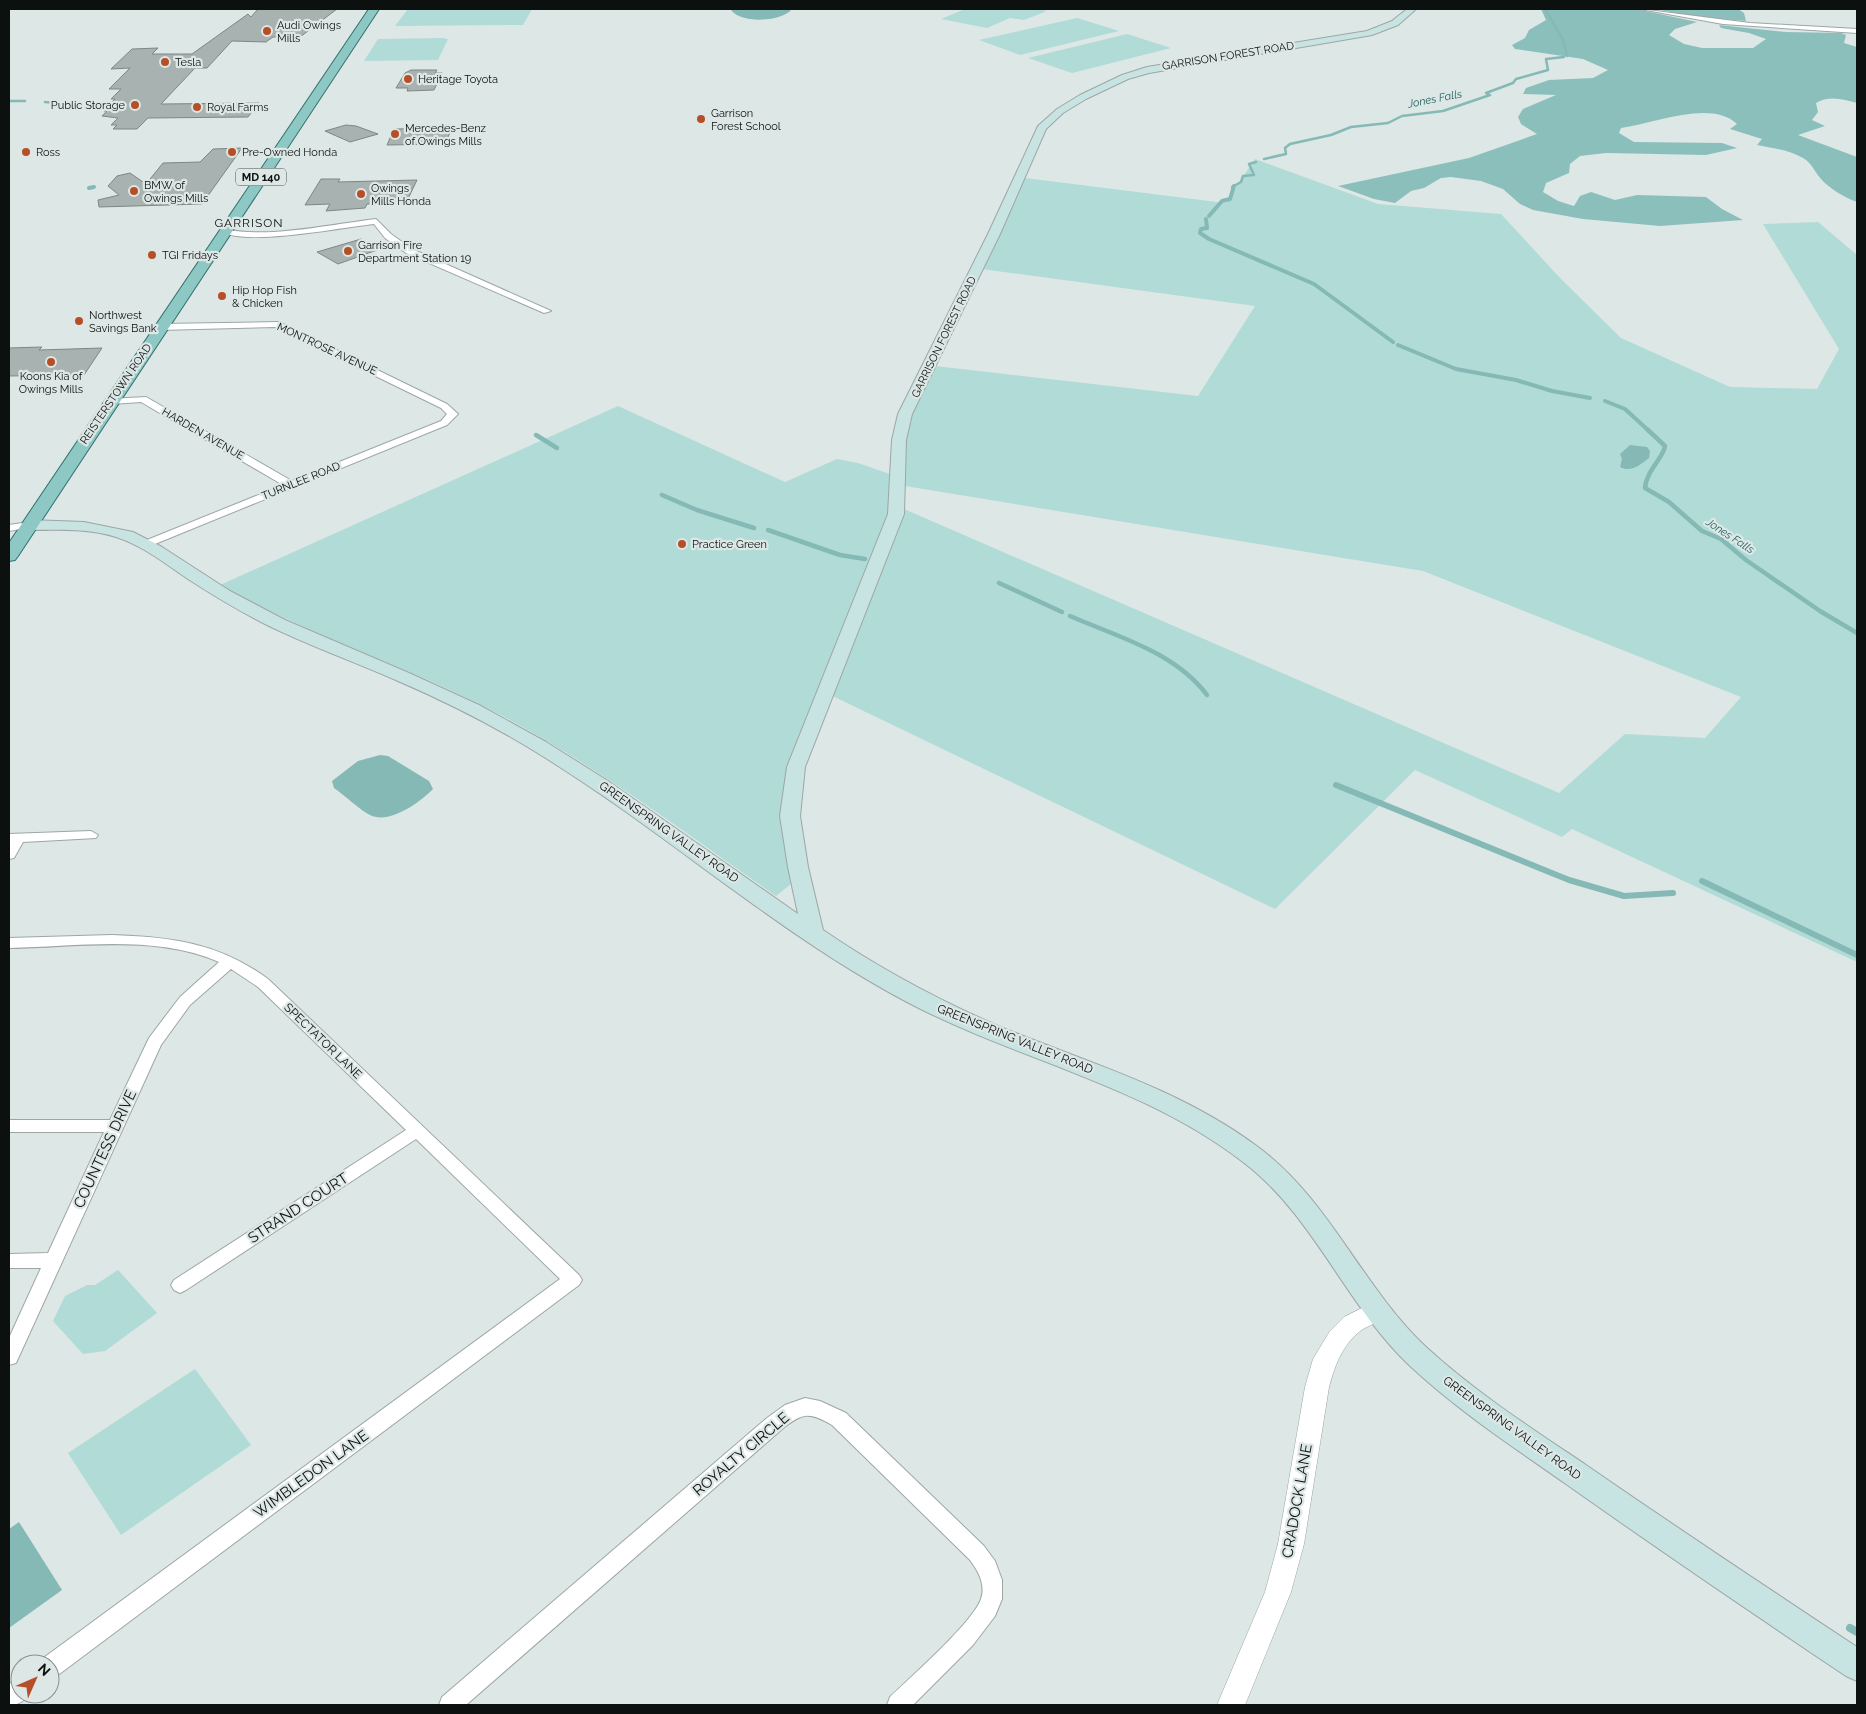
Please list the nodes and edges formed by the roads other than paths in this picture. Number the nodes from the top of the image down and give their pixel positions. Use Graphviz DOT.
graph roads {
  1 [pos="374,9"];
  2 [pos="1412,9"];
  3 [pos="1643,9"];
  4 [pos="1857,31"];
  5 [pos="225,231"];
  6 [pos="547,311"];
  7 [pos="160,327"];
  8 [pos="112,400"];
  9 [pos="454,414"];
  10 [pos="291,485"];
  11 [pos="9,523"];
  12 [pos="29,525"];
  13 [pos="9,528"];
  14 [pos="146,544"];
  15 [pos="9,556"];
  16 [pos="91,835"];
  17 [pos="14,837"];
  18 [pos="9,855"];
  19 [pos="813,932"];
  20 [pos="9,943"];
  21 [pos="230,961"];
  22 [pos="9,1126"];
  23 [pos="116,1126"];
  24 [pos="416,1131"];
  25 [pos="54,1260"];
  26 [pos="9,1261"];
  27 [pos="573,1280"];
  28 [pos="180,1285"];
  29 [pos="1376,1312"];
  30 [pos="9,1357"];
  31 [pos="60,1660"];
  32 [pos="1857,1665"];
  33 [pos="450,1705"];
  34 [pos="898,1705"];
  35 [pos="1231,1705"];
  1 -- 5 [label="main road, REISTERSTOWN ROAD / MD 140"];
  2 -- 19 [label="main road, GARRISON FOREST ROAD"];
  3 -- 4 [label="street"];
  5 -- 6 [label="street"];
  5 -- 7 [label="main road, REISTERSTOWN ROAD / MD 140"];
  7 -- 8 [label="main road, REISTERSTOWN ROAD / MD 140"];
  7 -- 9 [label="street, MONTROSE AVENUE"];
  8 -- 10 [label="street, HARDEN AVENUE"];
  8 -- 12 [label="main road, REISTERSTOWN ROAD / MD 140"];
  9 -- 10 [label="street, TURNLEE ROAD"];
  10 -- 14 [label="street, TURNLEE ROAD"];
  11 -- 12 [label="street, GREENSPRING VALLEY ROAD"];
  12 -- 13 [label="street, GREENSPRING VALLEY ROAD"];
  12 -- 14 [label="main road, GREENSPRING VALLEY ROAD"];
  12 -- 15 [label="main road, REISTERSTOWN ROAD / MD 140"];
  14 -- 19 [label="main road, GREENSPRING VALLEY ROAD"];
  16 -- 17 [label="street"];
  17 -- 18 [label="street"];
  19 -- 29 [label="main road, GREENSPRING VALLEY ROAD"];
  20 -- 21 [label="street, SPECTATOR LANE"];
  21 -- 23 [label="street, COUNTESS DRIVE"];
  21 -- 24 [label="street, SPECTATOR LANE"];
  22 -- 23 [label="street"];
  23 -- 25 [label="street, COUNTESS DRIVE"];
  24 -- 27 [label="street, SPECTATOR LANE"];
  24 -- 28 [label="street, STRAND COURT"];
  25 -- 26 [label="street"];
  25 -- 30 [label="street, COUNTESS DRIVE"];
  27 -- 31 [label="street, WIMBLEDON LANE"];
  29 -- 32 [label="main road, GREENSPRING VALLEY ROAD"];
  29 -- 35 [label="street, CRADOCK LANE"];
  33 -- 34 [label="street, ROYALTY CIRCLE"];
}
